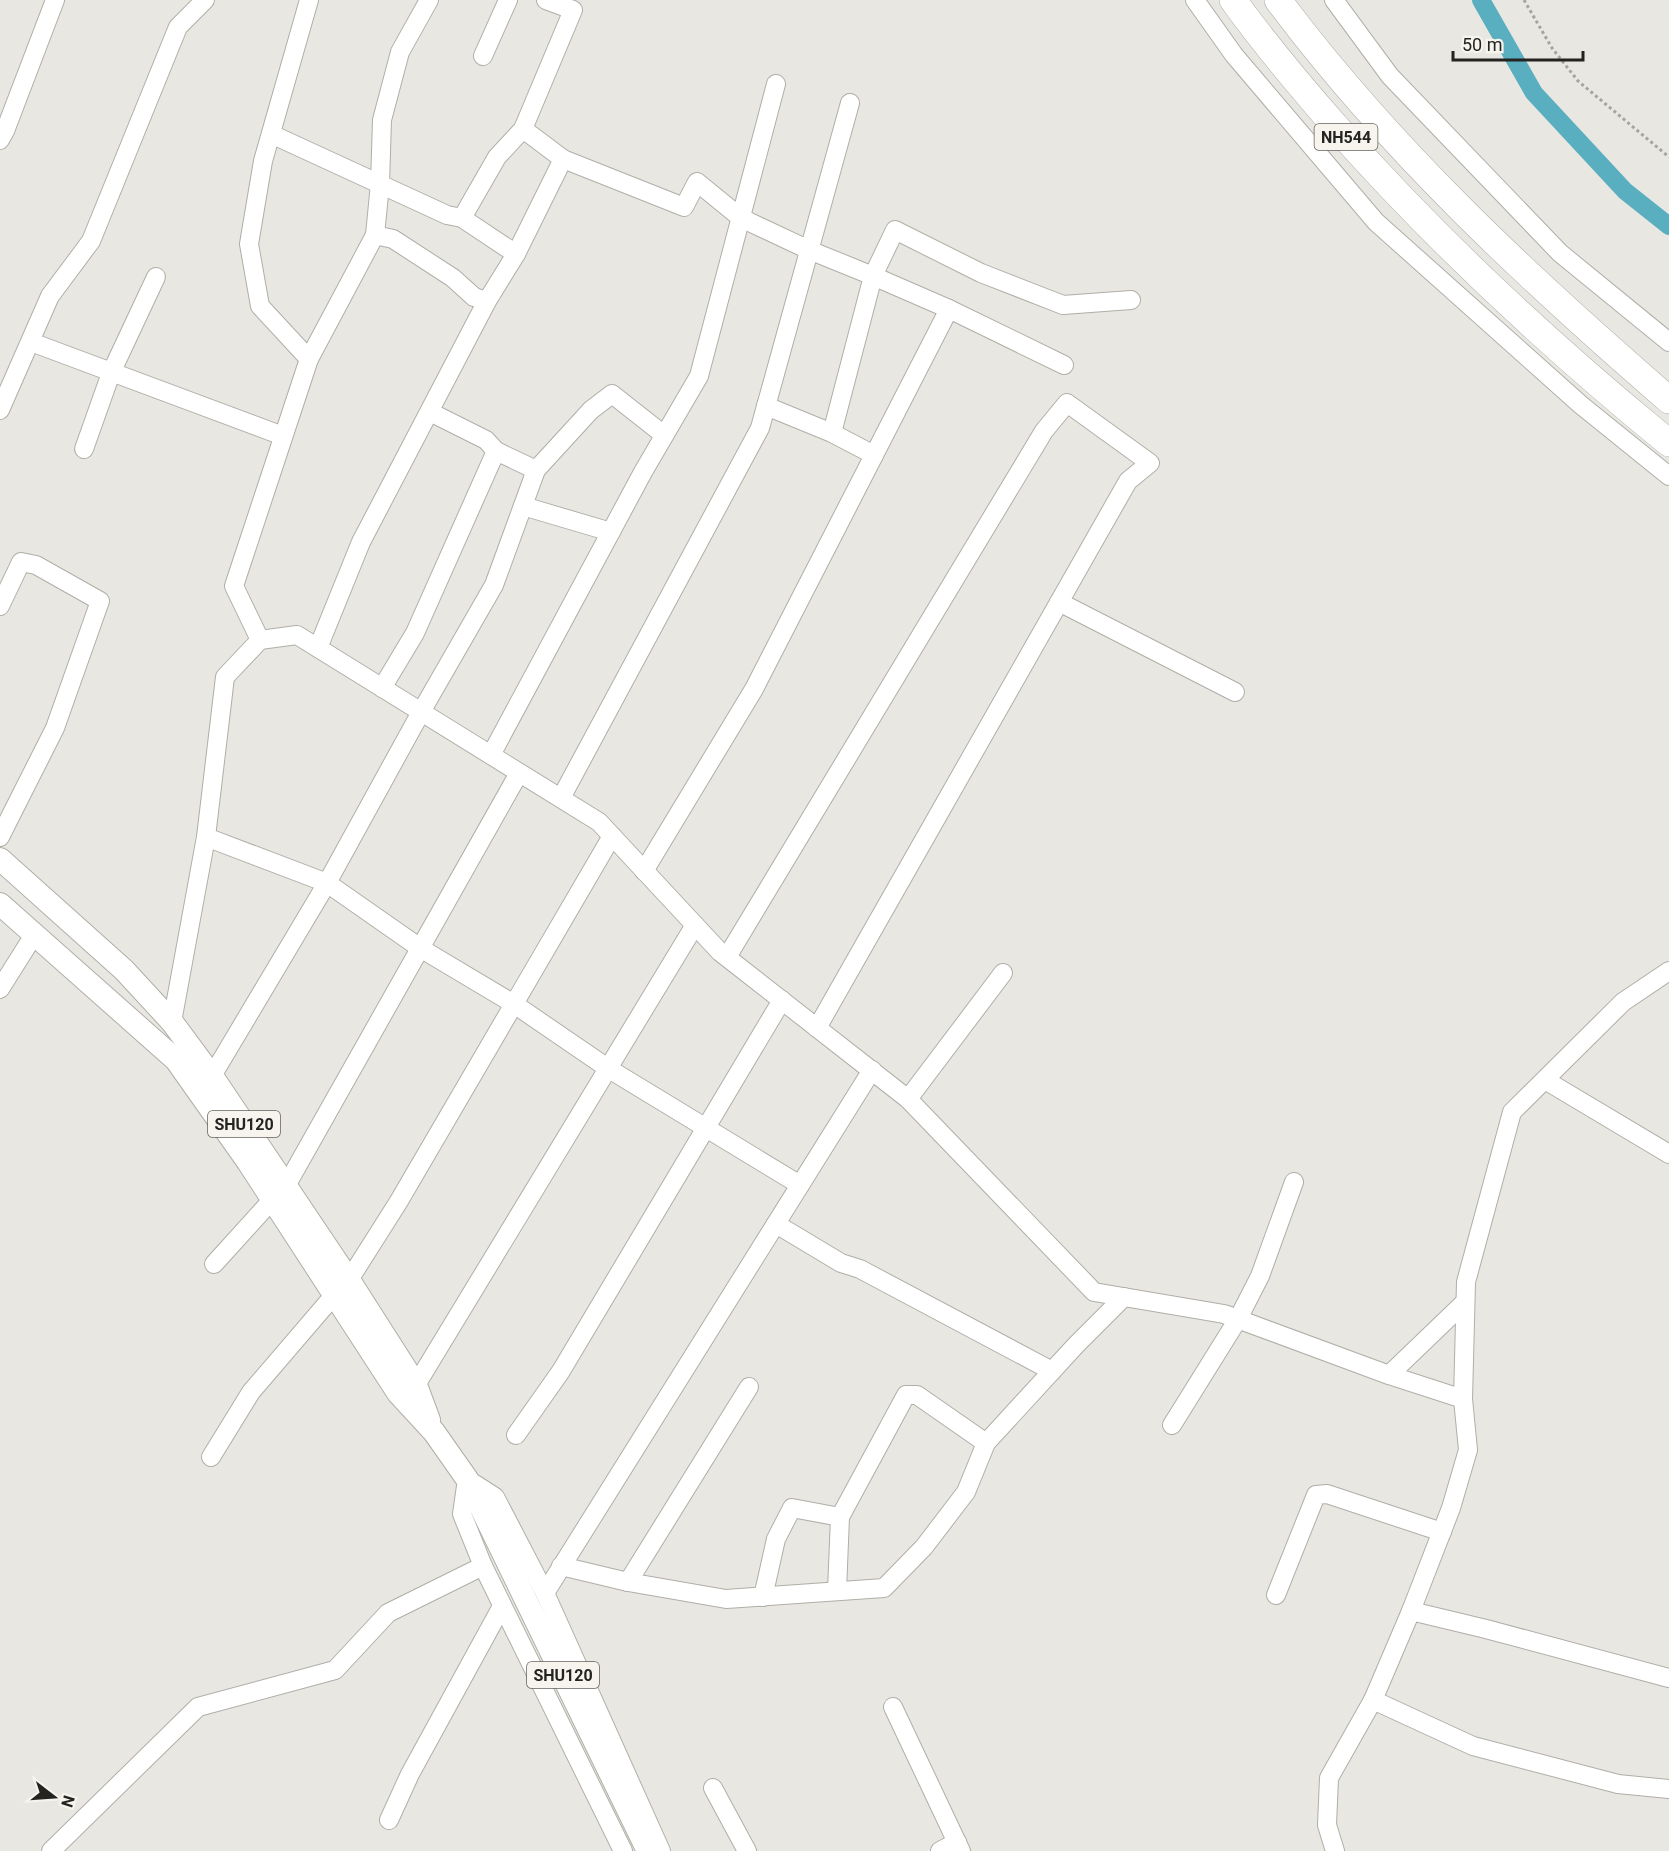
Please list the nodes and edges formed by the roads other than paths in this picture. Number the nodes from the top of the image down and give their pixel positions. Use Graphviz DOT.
graph roads {
  1 [pos="55,0"];
  2 [pos="205,0"];
  3 [pos="309,0"];
  4 [pos="429,0"];
  5 [pos="508,0"];
  6 [pos="546,0"];
  7 [pos="1195,0"];
  8 [pos="1233,0"];
  9 [pos="1278,0"];
  10 [pos="1334,0"];
  11 [pos="483,56"];
  12 [pos="776,84"];
  13 [pos="850,103"];
  14 [pos="522,129"];
  15 [pos="2,133"];
  16 [pos="271,134"];
  17 [pos="563,159"];
  18 [pos="380,184"];
  19 [pos="462,218"];
  20 [pos="741,218"];
  21 [pos="375,235"];
  22 [pos="809,250"];
  23 [pos="516,254"];
  24 [pos="873,276"];
  25 [pos="156,277"];
  26 [pos="1131,300"];
  27 [pos="487,301"];
  28 [pos="949,309"];
  29 [pos="31,342"];
  30 [pos="1669,342"];
  31 [pos="309,359"];
  32 [pos="1064,365"];
  33 [pos="111,374"];
  34 [pos="1669,400"];
  35 [pos="766,406"];
  36 [pos="0,410"];
  37 [pos="430,412"];
  38 [pos="832,433"];
  39 [pos="664,435"];
  40 [pos="284,436"];
  41 [pos="1669,443"];
  42 [pos="84,449"];
  43 [pos="496,451"];
  44 [pos="874,455"];
  45 [pos="536,470"];
  46 [pos="1669,476"];
  47 [pos="523,506"];
  48 [pos="611,532"];
  49 [pos="1059,602"];
  50 [pos="0,606"];
  51 [pos="260,640"];
  52 [pos="318,648"];
  53 [pos="382,687"];
  54 [pos="1235,692"];
  55 [pos="421,712"];
  56 [pos="491,755"];
  57 [pos="519,773"];
  58 [pos="561,798"];
  59 [pos="612,836"];
  60 [pos="0,837"];
  61 [pos="206,837"];
  62 [pos="0,859"];
  63 [pos="644,871"];
  64 [pos="327,883"];
  65 [pos="0,904"];
  66 [pos="695,926"];
  67 [pos="34,935"];
  68 [pos="420,948"];
  69 [pos="727,957"];
  70 [pos="1669,971"];
  71 [pos="1003,973"];
  72 [pos="0,989"];
  73 [pos="782,1000"];
  74 [pos="514,1004"];
  75 [pos="172,1022"];
  76 [pos="817,1028"];
  77 [pos="609,1069"];
  78 [pos="872,1070"];
  79 [pos="212,1076"];
  80 [pos="1545,1080"];
  81 [pos="908,1099"];
  82 [pos="705,1129"];
  83 [pos="1669,1154"];
  84 [pos="1294,1182"];
  85 [pos="800,1185"];
  86 [pos="279,1193"];
  87 [pos="776,1224"];
  88 [pos="214,1264"];
  89 [pos="342,1287"];
  90 [pos="1124,1297"];
  91 [pos="1466,1302"];
  92 [pos="1238,1319"];
  93 [pos="1052,1371"];
  94 [pos="1389,1375"];
  95 [pos="416,1385"];
  96 [pos="749,1387"];
  97 [pos="1463,1399"];
  98 [pos="1172,1425"];
  99 [pos="434,1432"];
  100 [pos="516,1435"];
  101 [pos="986,1443"];
  102 [pos="211,1456"];
  103 [pos="467,1479"];
  104 [pos="840,1517"];
  105 [pos="1442,1532"];
  106 [pos="483,1566"];
  107 [pos="561,1566"];
  108 [pos="628,1582"];
  109 [pos="837,1591"];
  110 [pos="545,1593"];
  111 [pos="1276,1595"];
  112 [pos="763,1597"];
  113 [pos="502,1606"];
  114 [pos="1411,1611"];
  115 [pos="1669,1678"];
  116 [pos="1373,1700"];
  117 [pos="893,1707"];
  118 [pos="713,1788"];
  119 [pos="1669,1789"];
  120 [pos="389,1820"];
  121 [pos="959,1846"];
  122 [pos="51,1851"];
  123 [pos="623,1851"];
  124 [pos="648,1851"];
  125 [pos="661,1851"];
  126 [pos="747,1851"];
  127 [pos="940,1851"];
  128 [pos="1335,1851"];
  1 -- 15 [label="street"];
  2 -- 29 [label="street"];
  3 -- 16 [label="street"];
  4 -- 18 [label="street"];
  5 -- 11 [label="street"];
  6 -- 14 [label="street"];
  7 -- 46 [label="street"];
  8 -- 41 [label="highway, NH544"];
  9 -- 34 [label="highway, NH544"];
  10 -- 30 [label="street"];
  12 -- 20 [label="street"];
  13 -- 22 [label="street"];
  14 -- 17 [label="street"];
  14 -- 19 [label="street"];
  16 -- 18 [label="street"];
  16 -- 31 [label="street"];
  17 -- 20 [label="street"];
  17 -- 23 [label="street"];
  18 -- 19 [label="street"];
  18 -- 21 [label="street"];
  19 -- 23 [label="street"];
  20 -- 22 [label="street"];
  20 -- 39 [label="street"];
  21 -- 27 [label="street"];
  21 -- 31 [label="street"];
  22 -- 24 [label="street"];
  22 -- 35 [label="street"];
  23 -- 27 [label="street"];
  24 -- 26 [label="street"];
  24 -- 28 [label="street"];
  24 -- 38 [label="street"];
  25 -- 33 [label="street"];
  27 -- 37 [label="street"];
  28 -- 32 [label="street"];
  28 -- 44 [label="street"];
  29 -- 33 [label="street"];
  29 -- 36 [label="street"];
  31 -- 40 [label="street"];
  33 -- 40 [label="street"];
  33 -- 42 [label="street"];
  35 -- 38 [label="street"];
  35 -- 58 [label="street"];
  37 -- 43 [label="street"];
  37 -- 52 [label="street"];
  38 -- 44 [label="street"];
  39 -- 45 [label="street"];
  39 -- 48 [label="street"];
  40 -- 51 [label="street"];
  43 -- 45 [label="street"];
  43 -- 53 [label="street"];
  44 -- 63 [label="street"];
  45 -- 47 [label="street"];
  47 -- 48 [label="street"];
  47 -- 55 [label="street"];
  48 -- 56 [label="street"];
  49 -- 54 [label="street"];
  49 -- 69 [label="street"];
  49 -- 76 [label="street"];
  50 -- 60 [label="street"];
  51 -- 52 [label="street"];
  51 -- 61 [label="street"];
  52 -- 53 [label="street"];
  53 -- 55 [label="street"];
  55 -- 56 [label="street"];
  55 -- 64 [label="street"];
  56 -- 57 [label="street"];
  57 -- 58 [label="street"];
  57 -- 68 [label="street"];
  58 -- 59 [label="street"];
  59 -- 63 [label="street"];
  59 -- 74 [label="street"];
  61 -- 64 [label="street"];
  61 -- 75 [label="street"];
  62 -- 75 [label="main road, SHU120"];
  63 -- 66 [label="street"];
  64 -- 68 [label="street"];
  64 -- 79 [label="street"];
  65 -- 67 [label="main road"];
  66 -- 69 [label="street"];
  66 -- 77 [label="street"];
  67 -- 72 [label="street"];
  67 -- 86 [label="main road"];
  68 -- 74 [label="street"];
  68 -- 86 [label="street"];
  69 -- 73 [label="street"];
  70 -- 80 [label="street"];
  71 -- 81 [label="street"];
  73 -- 76 [label="street"];
  73 -- 82 [label="street"];
  74 -- 77 [label="street"];
  74 -- 89 [label="street"];
  75 -- 79 [label="main road, SHU120"];
  76 -- 78 [label="street"];
  77 -- 82 [label="street"];
  77 -- 95 [label="street"];
  78 -- 81 [label="street"];
  78 -- 85 [label="street"];
  79 -- 86 [label="main road, SHU120"];
  80 -- 83 [label="street"];
  80 -- 91 [label="street"];
  81 -- 90 [label="street"];
  82 -- 85 [label="street"];
  82 -- 100 [label="street"];
  84 -- 92 [label="street"];
  85 -- 87 [label="street"];
  86 -- 88 [label="street"];
  86 -- 89 [label="main road, SHU120"];
  87 -- 93 [label="street"];
  87 -- 107 [label="street"];
  89 -- 95 [label="main road, SHU120"];
  89 -- 99 [label="main road"];
  89 -- 102 [label="street"];
  90 -- 92 [label="street"];
  90 -- 93 [label="street"];
  91 -- 94 [label="street"];
  91 -- 97 [label="street"];
  92 -- 94 [label="street"];
  92 -- 98 [label="street"];
  93 -- 101 [label="street"];
  94 -- 97 [label="street"];
  95 -- 99 [label="main road, SHU120"];
  96 -- 108 [label="street"];
  97 -- 105 [label="street"];
  99 -- 103 [label="main road, SHU120"];
  101 -- 104 [label="street"];
  101 -- 109 [label="street"];
  103 -- 106 [label="street"];
  103 -- 110 [label="street, SHU120"];
  103 -- 124 [label="main road, SHU120"];
  104 -- 109 [label="street"];
  104 -- 112 [label="street"];
  105 -- 111 [label="street"];
  105 -- 114 [label="street"];
  106 -- 113 [label="street"];
  106 -- 122 [label="street"];
  107 -- 108 [label="street"];
  107 -- 110 [label="street"];
  108 -- 112 [label="street"];
  109 -- 112 [label="street"];
  110 -- 125 [label="street, SHU120"];
  113 -- 120 [label="street"];
  113 -- 123 [label="street"];
  114 -- 115 [label="street"];
  114 -- 116 [label="street"];
  116 -- 119 [label="street"];
  116 -- 128 [label="street"];
  117 -- 121 [label="street"];
  118 -- 126 [label="street"];
  121 -- 127 [label="street"];
}
